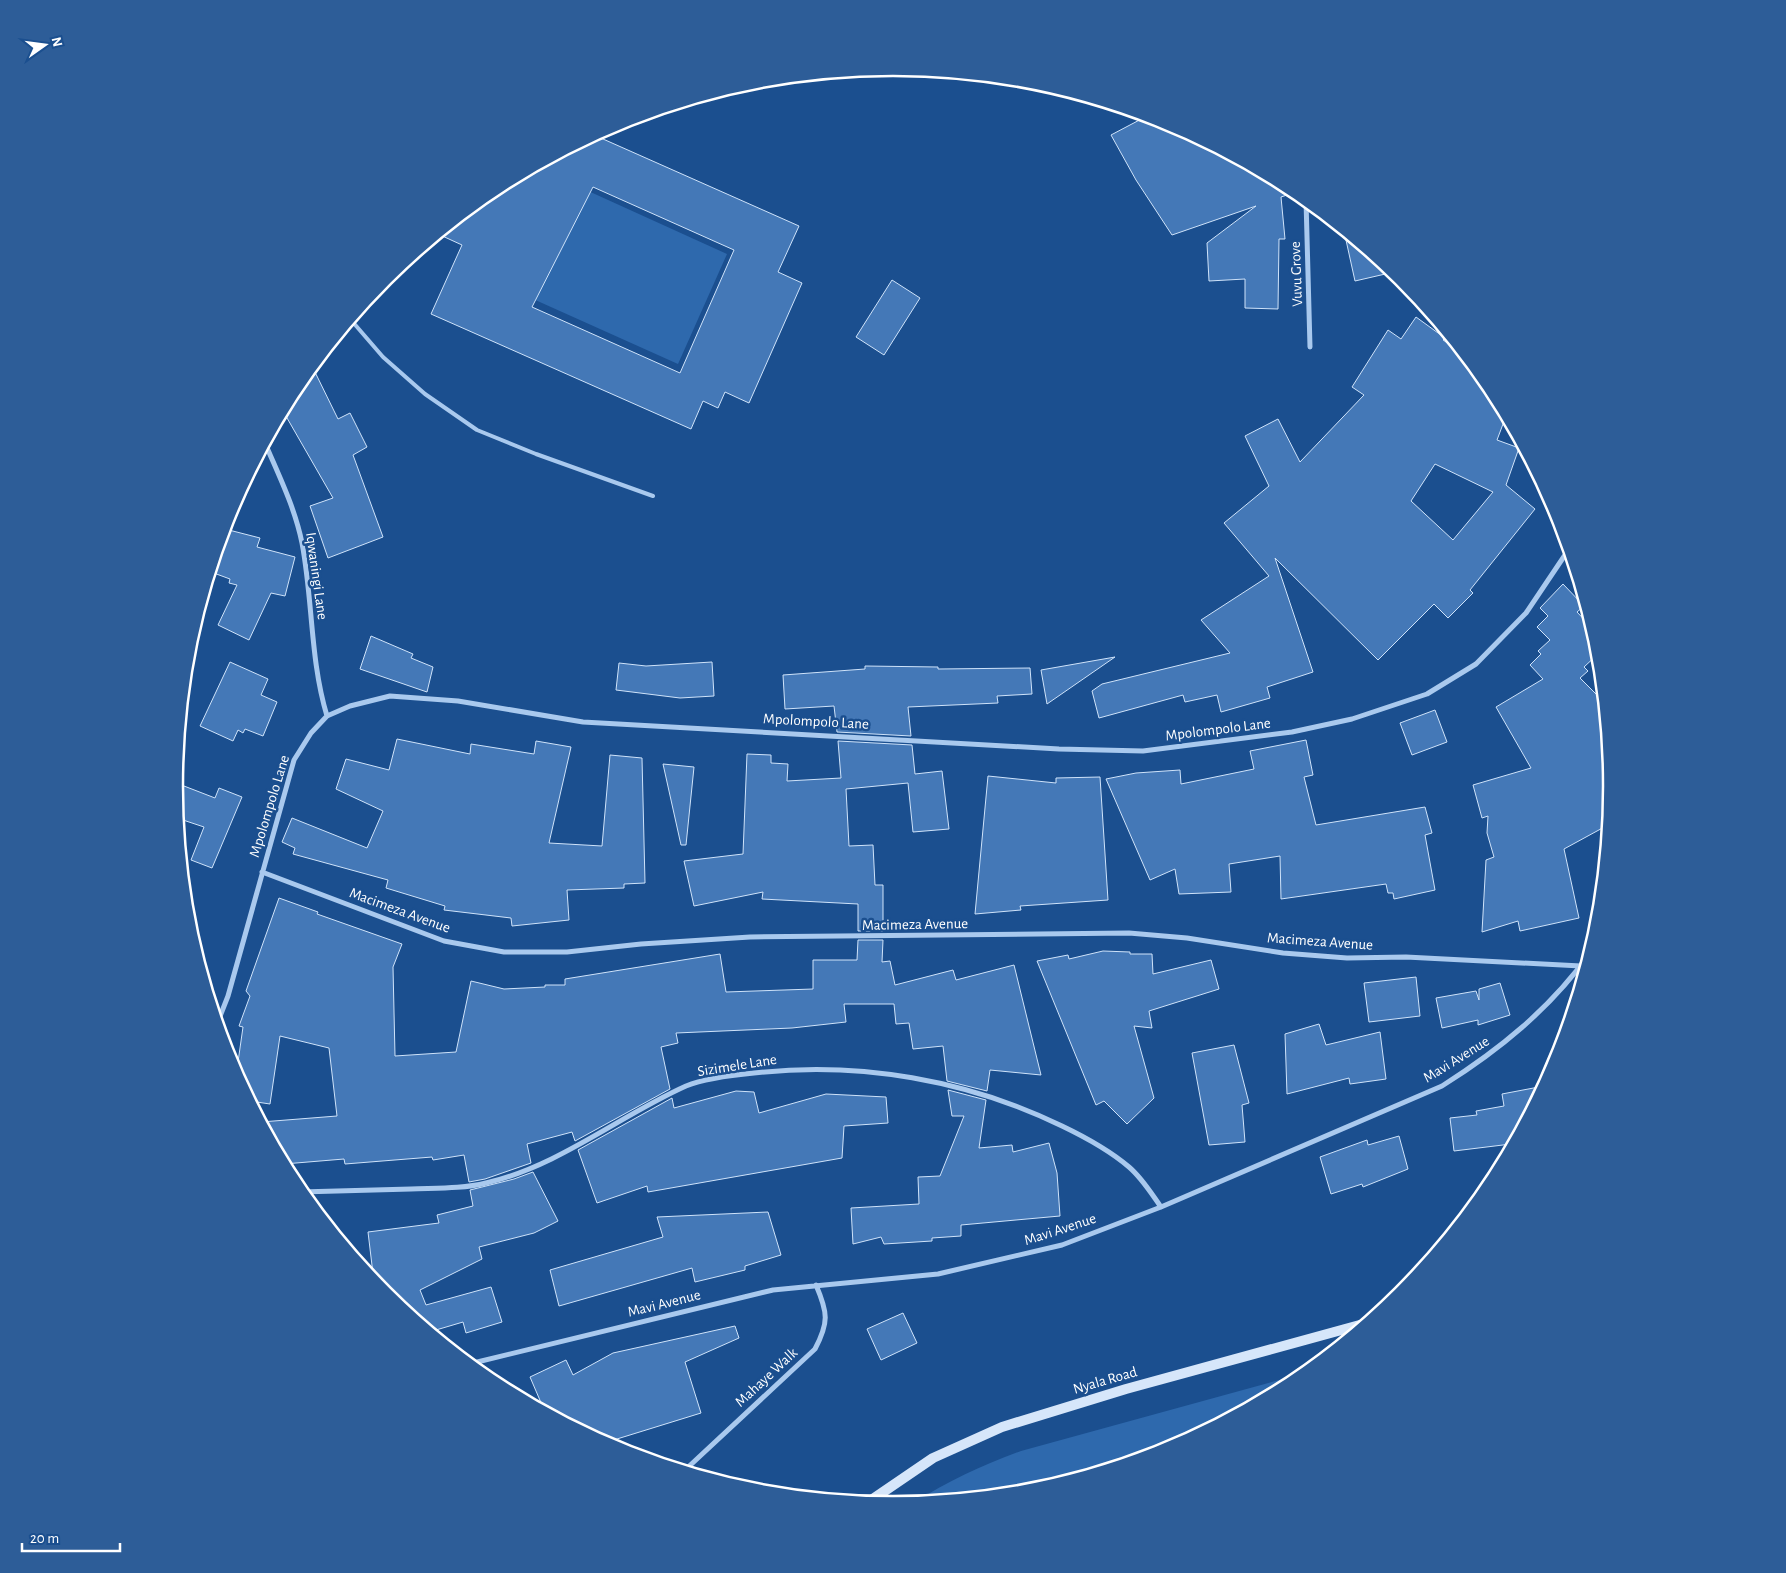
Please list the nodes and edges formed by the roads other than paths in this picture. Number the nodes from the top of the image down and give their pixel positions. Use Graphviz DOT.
graph roads {
  1 [pos="1306,209"];
  2 [pos="354,324"];
  3 [pos="1310,347"];
  4 [pos="268,450"];
  5 [pos="653,496"];
  6 [pos="1565,556"];
  7 [pos="327,716"];
  8 [pos="262,872"];
  9 [pos="1580,966"];
  10 [pos="1580,968"];
  11 [pos="220,1016"];
  12 [pos="310,1192"];
  13 [pos="1161,1207"];
  14 [pos="816,1284"];
  15 [pos="1353,1327"];
  16 [pos="477,1362"];
  17 [pos="689,1467"];
  18 [pos="877,1496"];
  1 -- 3 [label="street, Vuvu Grove"];
  2 -- 5 [label="lane"];
  4 -- 7 [label="street, Iqwaningi Lane"];
  6 -- 7 [label="street, Mpolompolo Lane"];
  7 -- 8 [label="street, Mpolompolo Lane"];
  8 -- 9 [label="street, Macimeza Avenue"];
  8 -- 11 [label="street, Mpolompolo Lane"];
  10 -- 13 [label="street, Mavi Avenue"];
  12 -- 13 [label="street, Sizimele Lane"];
  13 -- 14 [label="street, Mavi Avenue"];
  14 -- 16 [label="street, Mavi Avenue"];
  14 -- 17 [label="street, Mahaye Walk"];
  15 -- 18 [label="street, Nyala Road"];
}
